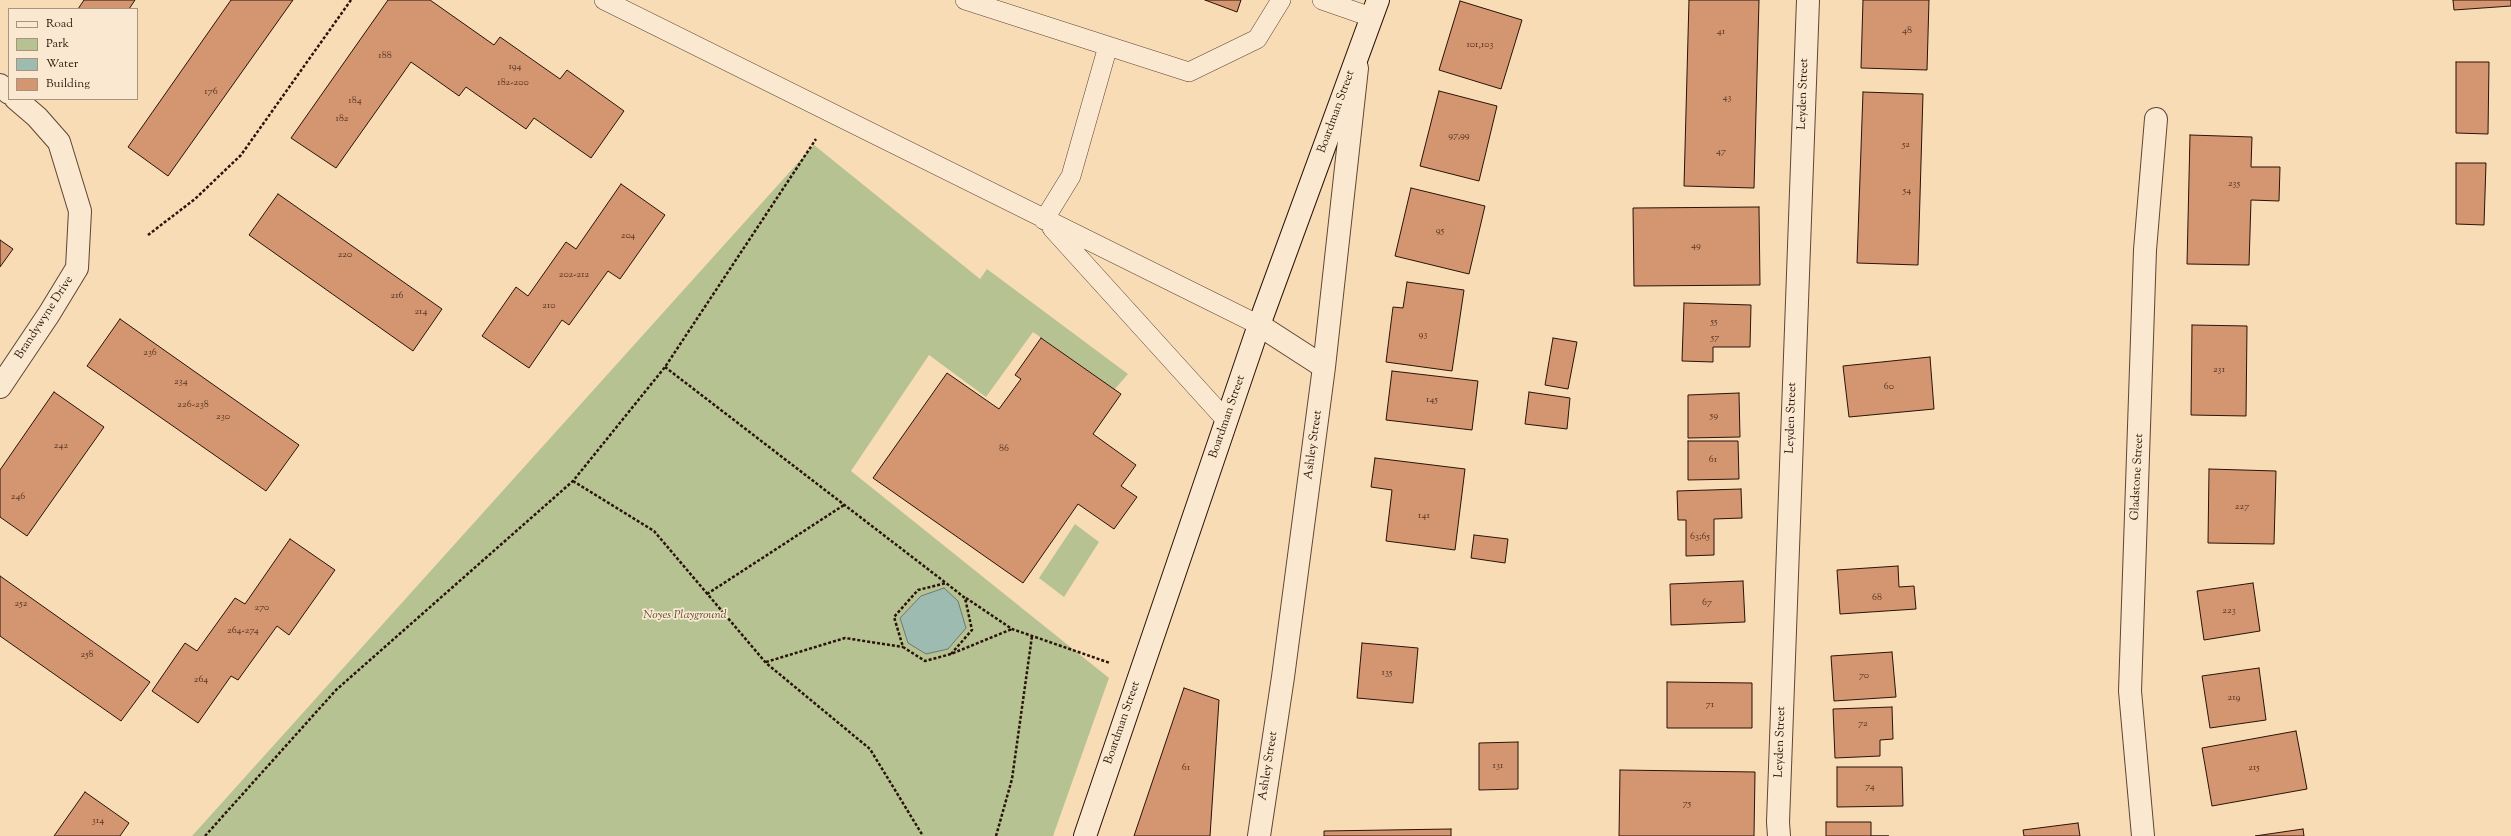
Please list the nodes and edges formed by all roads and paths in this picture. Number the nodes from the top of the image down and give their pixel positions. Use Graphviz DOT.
graph roads {
  1 [pos="350,0"];
  2 [pos="604,0"];
  3 [pos="965,0"];
  4 [pos="1281,0"];
  5 [pos="1322,0"];
  6 [pos="1808,0"];
  7 [pos="1374,8"];
  8 [pos="1108,46"];
  9 [pos="1359,52"];
  10 [pos="0,85"];
  11 [pos="8,92"];
  12 [pos="17,100"];
  13 [pos="834,113"];
  14 [pos="2156,119"];
  15 [pos="1044,220"];
  16 [pos="148,235"];
  17 [pos="1259,324"];
  18 [pos="665,367"];
  19 [pos="1324,367"];
  20 [pos="0,387"];
  21 [pos="1227,421"];
  22 [pos="573,481"];
  23 [pos="844,505"];
  24 [pos="946,583"];
  25 [pos="707,594"];
  26 [pos="965,598"];
  27 [pos="1012,629"];
  28 [pos="1032,636"];
  29 [pos="903,647"];
  30 [pos="951,654"];
  31 [pos="766,662"];
  32 [pos="1140,674"];
  33 [pos="205,836"];
  34 [pos="923,836"];
  35 [pos="996,836"];
  36 [pos="1085,836"];
  37 [pos="1259,836"];
  38 [pos="1779,836"];
  39 [pos="2143,836"];
  1 -- 16 [label="path"];
  2 -- 13 [label="lane"];
  3 -- 8 [label="lane"];
  4 -- 8 [label="lane"];
  5 -- 7 [label="lane"];
  6 -- 38 [label="street, Leyden Street"];
  7 -- 9 [label="street, Boardman Street"];
  8 -- 15 [label="lane"];
  9 -- 17 [label="street, Boardman Street"];
  9 -- 19 [label="street, Ashley Street"];
  10 -- 11 [label="street"];
  12 -- 20 [label="street, Brandywyne Drive"];
  13 -- 15 [label="lane"];
  13 -- 18 [label="path"];
  14 -- 39 [label="street, Gladstone Street"];
  15 -- 17 [label="lane"];
  15 -- 21 [label="lane"];
  17 -- 19 [label="street"];
  17 -- 21 [label="street, Boardman Street"];
  18 -- 22 [label="path"];
  18 -- 23 [label="path"];
  19 -- 37 [label="street, Ashley Street"];
  21 -- 32 [label="street, Boardman Street"];
  22 -- 25 [label="path"];
  22 -- 33 [label="path"];
  23 -- 24 [label="path"];
  23 -- 25 [label="path"];
  24 -- 26 [label="path"];
  24 -- 29 [label="path"];
  25 -- 31 [label="path"];
  26 -- 27 [label="path"];
  26 -- 30 [label="path"];
  27 -- 28 [label="path"];
  27 -- 30 [label="path"];
  28 -- 32 [label="path"];
  28 -- 35 [label="path"];
  29 -- 30 [label="path"];
  29 -- 31 [label="path"];
  31 -- 34 [label="path"];
  32 -- 36 [label="street, Boardman Street"];
}
